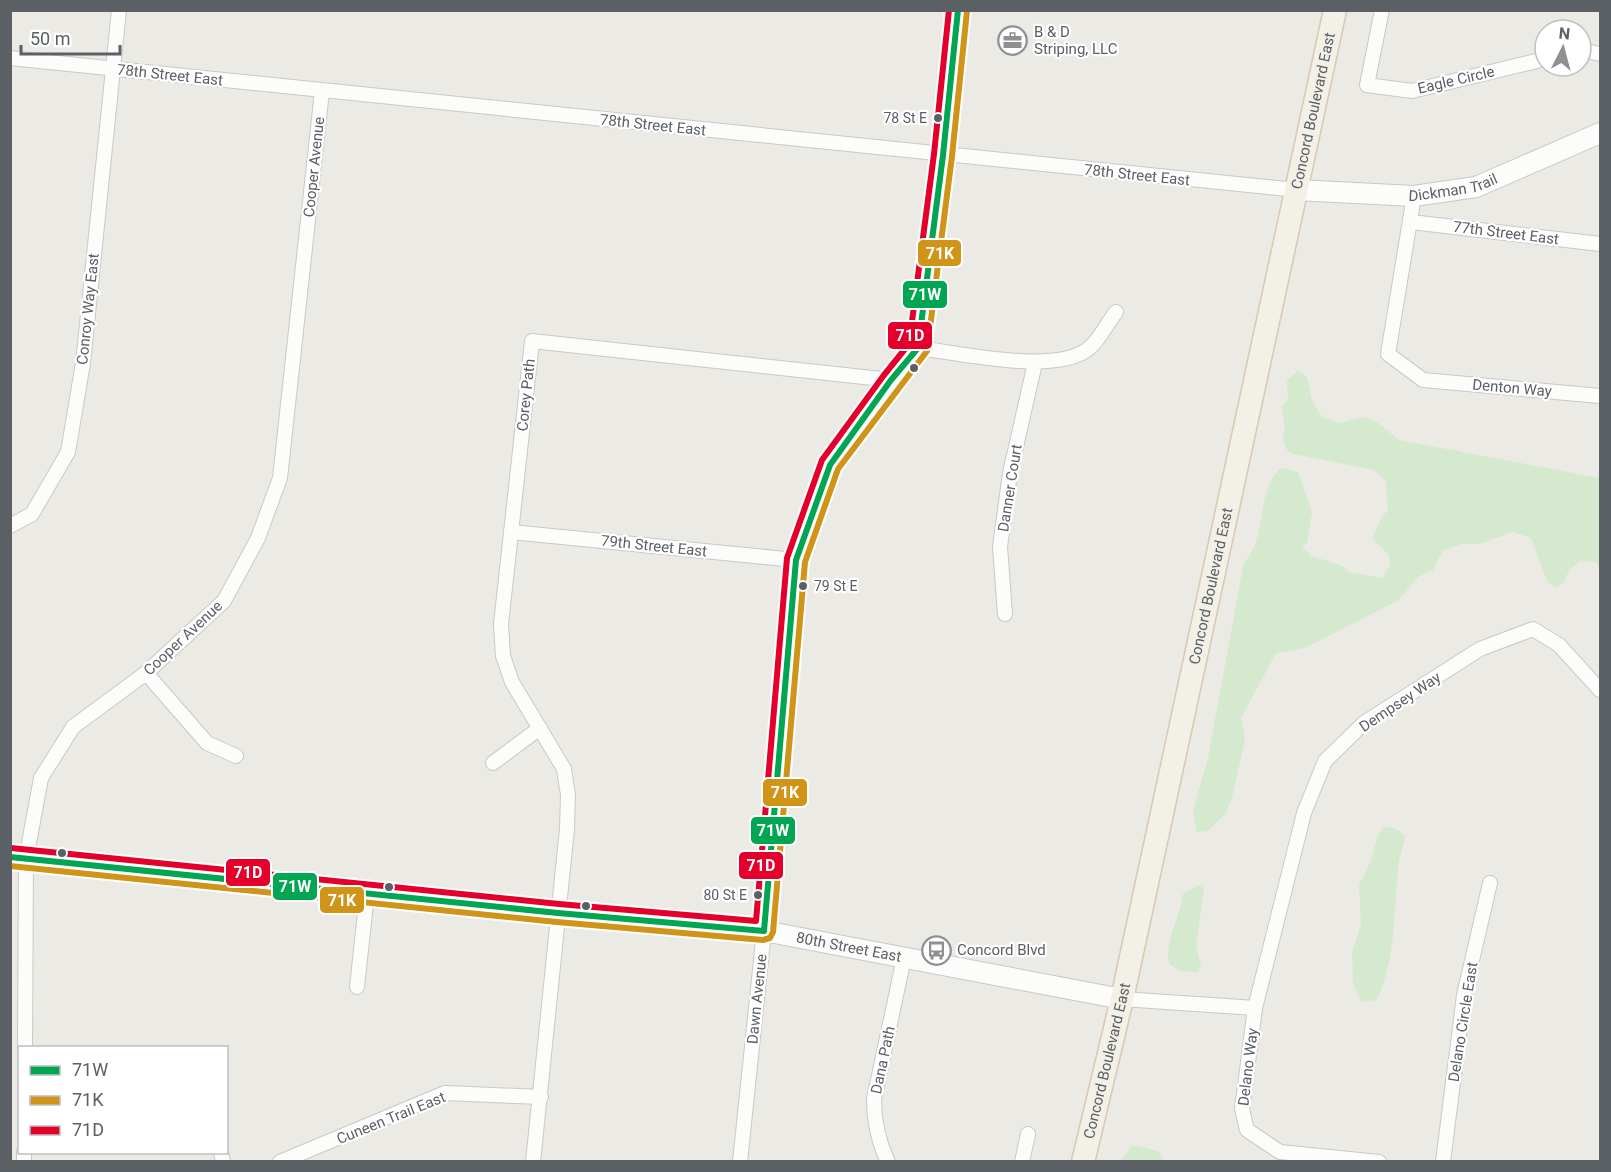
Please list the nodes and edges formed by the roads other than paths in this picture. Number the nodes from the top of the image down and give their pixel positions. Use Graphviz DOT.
graph roads {
  1 [pos="118,10"];
  2 [pos="958,10"];
  3 [pos="1335,10"];
  4 [pos="1382,10"];
  5 [pos="10,58"];
  6 [pos="1533,62"];
  7 [pos="112,68"];
  8 [pos="322,91"];
  9 [pos="1600,133"];
  10 [pos="944,156"];
  11 [pos="1296,190"];
  12 [pos="1414,196"];
  13 [pos="1411,222"];
  14 [pos="1600,244"];
  15 [pos="1116,312"];
  16 [pos="918,348"];
  17 [pos="1035,363"];
  18 [pos="891,380"];
  19 [pos="1600,396"];
  20 [pos="10,526"];
  21 [pos="511,532"];
  22 [pos="796,560"];
  23 [pos="1005,614"];
  24 [pos="146,673"];
  25 [pos="1600,690"];
  26 [pos="540,728"];
  27 [pos="236,756"];
  28 [pos="494,763"];
  29 [pos="19,858"];
  30 [pos="1490,883"];
  31 [pos="367,894"];
  32 [pos="558,913"];
  33 [pos="764,931"];
  34 [pos="904,958"];
  35 [pos="357,987"];
  36 [pos="1122,999"];
  37 [pos="1255,1008"];
  38 [pos="25,1046"];
  39 [pos="541,1097"];
  40 [pos="1028,1134"];
  41 [pos="312,1156"];
  42 [pos="280,1161"];
  43 [pos="533,1161"];
  44 [pos="740,1161"];
  45 [pos="888,1161"];
  46 [pos="1022,1161"];
  47 [pos="1083,1161"];
  48 [pos="1379,1161"];
  49 [pos="1443,1161"];
  1 -- 7 [label="street, Conroy Way East"];
  2 -- 10 [label="street"];
  3 -- 11 [label="main road, Concord Boulevard East"];
  4 -- 6 [label="street, Eagle Circle"];
  5 -- 7 [label="street, 78th Street East"];
  7 -- 8 [label="street, 78th Street East"];
  7 -- 20 [label="street, Conroy Way East"];
  8 -- 10 [label="street, 78th Street East"];
  8 -- 24 [label="street, Cooper Avenue"];
  9 -- 12 [label="street, Dickman Trail"];
  10 -- 11 [label="street, 78th Street East"];
  10 -- 16 [label="street"];
  11 -- 12 [label="street, Dickman Trail"];
  11 -- 36 [label="main road, Concord Boulevard East"];
  12 -- 13 [label="street"];
  13 -- 14 [label="street, 77th Street East"];
  13 -- 19 [label="street, Denton Way"];
  15 -- 17 [label="street"];
  16 -- 17 [label="street"];
  16 -- 18 [label="street, Dawn Avenue"];
  17 -- 23 [label="street, Danner Court"];
  18 -- 21 [label="street, Corey Path"];
  18 -- 22 [label="street, Dawn Avenue"];
  21 -- 22 [label="street, 79th Street East"];
  21 -- 26 [label="street, Corey Path"];
  22 -- 33 [label="street, Dawn Avenue"];
  24 -- 27 [label="street"];
  24 -- 29 [label="street, Cooper Avenue"];
  25 -- 37 [label="street, Dempsey Way"];
  26 -- 28 [label="street"];
  26 -- 32 [label="street, Corey Path"];
  29 -- 31 [label="street, 80th Street East"];
  29 -- 38 [label="street, Cooper Avenue"];
  30 -- 49 [label="street, Delano Circle East"];
  31 -- 32 [label="street, 80th Street East"];
  31 -- 35 [label="street"];
  32 -- 33 [label="street, 80th Street East"];
  32 -- 39 [label="street, Corey Path"];
  33 -- 34 [label="street, 80th Street East"];
  33 -- 44 [label="street, Dawn Avenue"];
  34 -- 36 [label="street, 80th Street East"];
  34 -- 45 [label="street, Dana Path"];
  36 -- 37 [label="street, 80th Street East"];
  36 -- 47 [label="main road, Concord Boulevard East"];
  37 -- 48 [label="street, Delano Way"];
  39 -- 41 [label="street, Cuneen Trail East"];
  39 -- 43 [label="street, Corey Path"];
  40 -- 46 [label="street"];
  41 -- 42 [label="street, Cuneen Trail East"];
}
